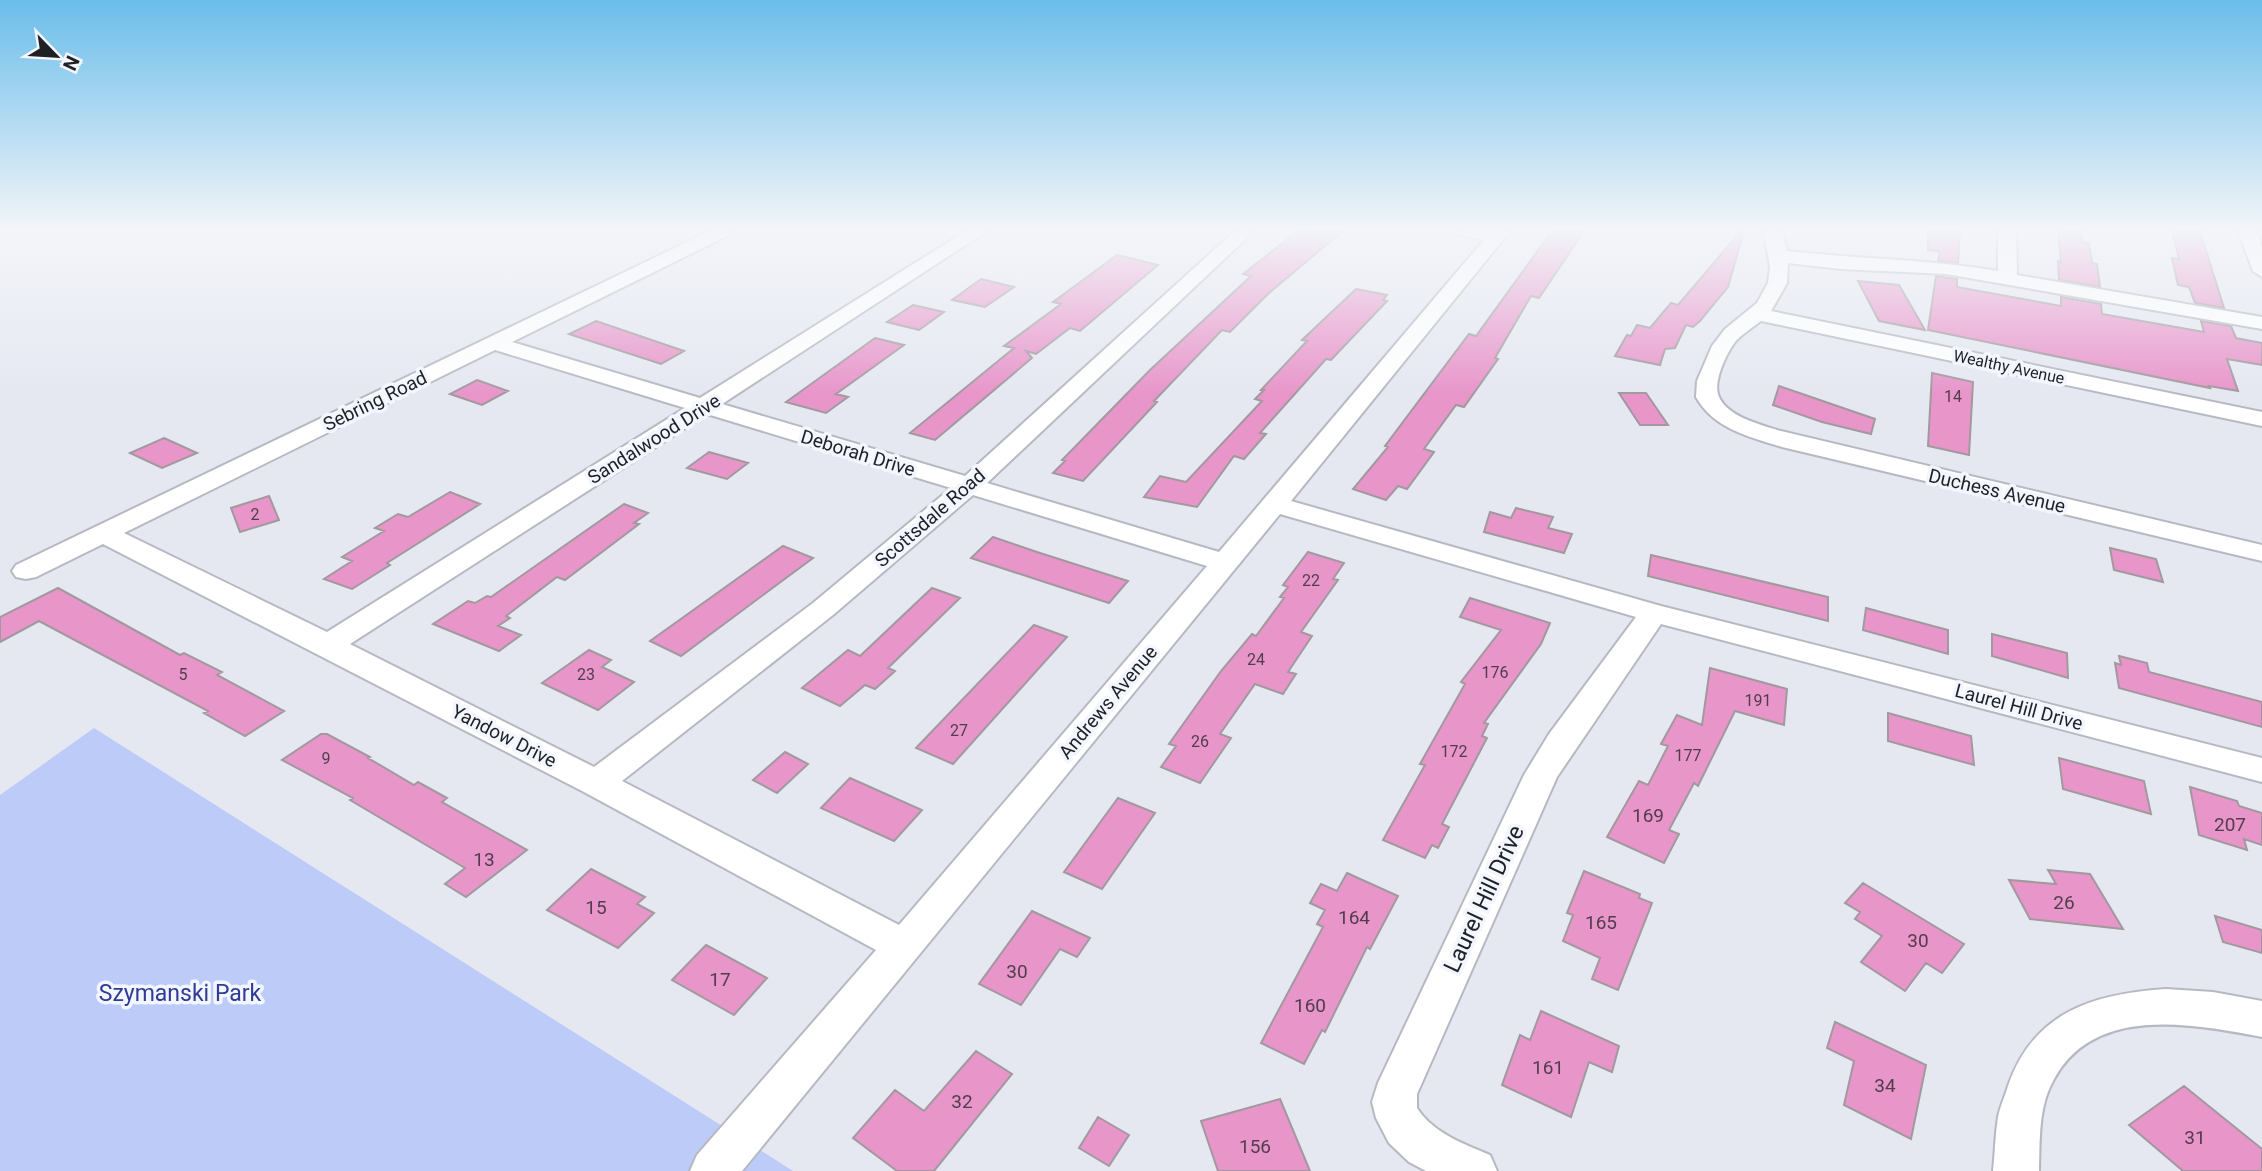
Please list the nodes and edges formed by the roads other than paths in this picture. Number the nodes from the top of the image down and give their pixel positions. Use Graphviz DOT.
graph roads {
  1 [pos="611,286"];
  2 [pos="893,286"];
  3 [pos="1186,286"];
  4 [pos="1445,286"];
  5 [pos="1774,286"];
  6 [pos="2051,286"];
  7 [pos="1757,314"];
  8 [pos="2262,323"];
  9 [pos="494,343"];
  10 [pos="704,407"];
  11 [pos="2262,419"];
  12 [pos="969,486"];
  13 [pos="1273,504"];
  14 [pos="103,533"];
  15 [pos="2262,553"];
  16 [pos="1223,562"];
  17 [pos="26,571"];
  18 [pos="1654,613"];
  19 [pos="328,645"];
  20 [pos="2262,770"];
  21 [pos="596,783"];
  22 [pos="902,945"];
  23 [pos="2262,1020"];
  24 [pos="713,1171"];
  25 [pos="1474,1171"];
  26 [pos="2016,1171"];
  1 -- 9 [label="street, Sebring Road"];
  2 -- 10 [label="street, Sandalwood Drive"];
  3 -- 12 [label="street, Scottsdale Road"];
  4 -- 13 [label="street, Andrews Avenue"];
  5 -- 7 [label="street, Duchess Avenue"];
  6 -- 8 [label="street"];
  7 -- 11 [label="street, Wealthy Avenue"];
  7 -- 15 [label="street, Duchess Avenue"];
  9 -- 10 [label="street, Deborah Drive"];
  9 -- 14 [label="street, Sebring Road"];
  10 -- 12 [label="street, Deborah Drive"];
  10 -- 19 [label="street, Sandalwood Drive"];
  12 -- 16 [label="street, Deborah Drive"];
  12 -- 21 [label="street, Scottsdale Road"];
  13 -- 16 [label="street, Andrews Avenue"];
  13 -- 18 [label="street, Laurel Hill Drive"];
  14 -- 17 [label="street, Sebring Road"];
  14 -- 19 [label="street, Yandow Drive"];
  16 -- 22 [label="street, Andrews Avenue"];
  18 -- 20 [label="street, Laurel Hill Drive"];
  18 -- 25 [label="street, Laurel Hill Drive"];
  19 -- 21 [label="street, Yandow Drive"];
  21 -- 22 [label="street, Yandow Drive"];
  22 -- 24 [label="street, Andrews Avenue"];
  23 -- 26 [label="street"];
}
